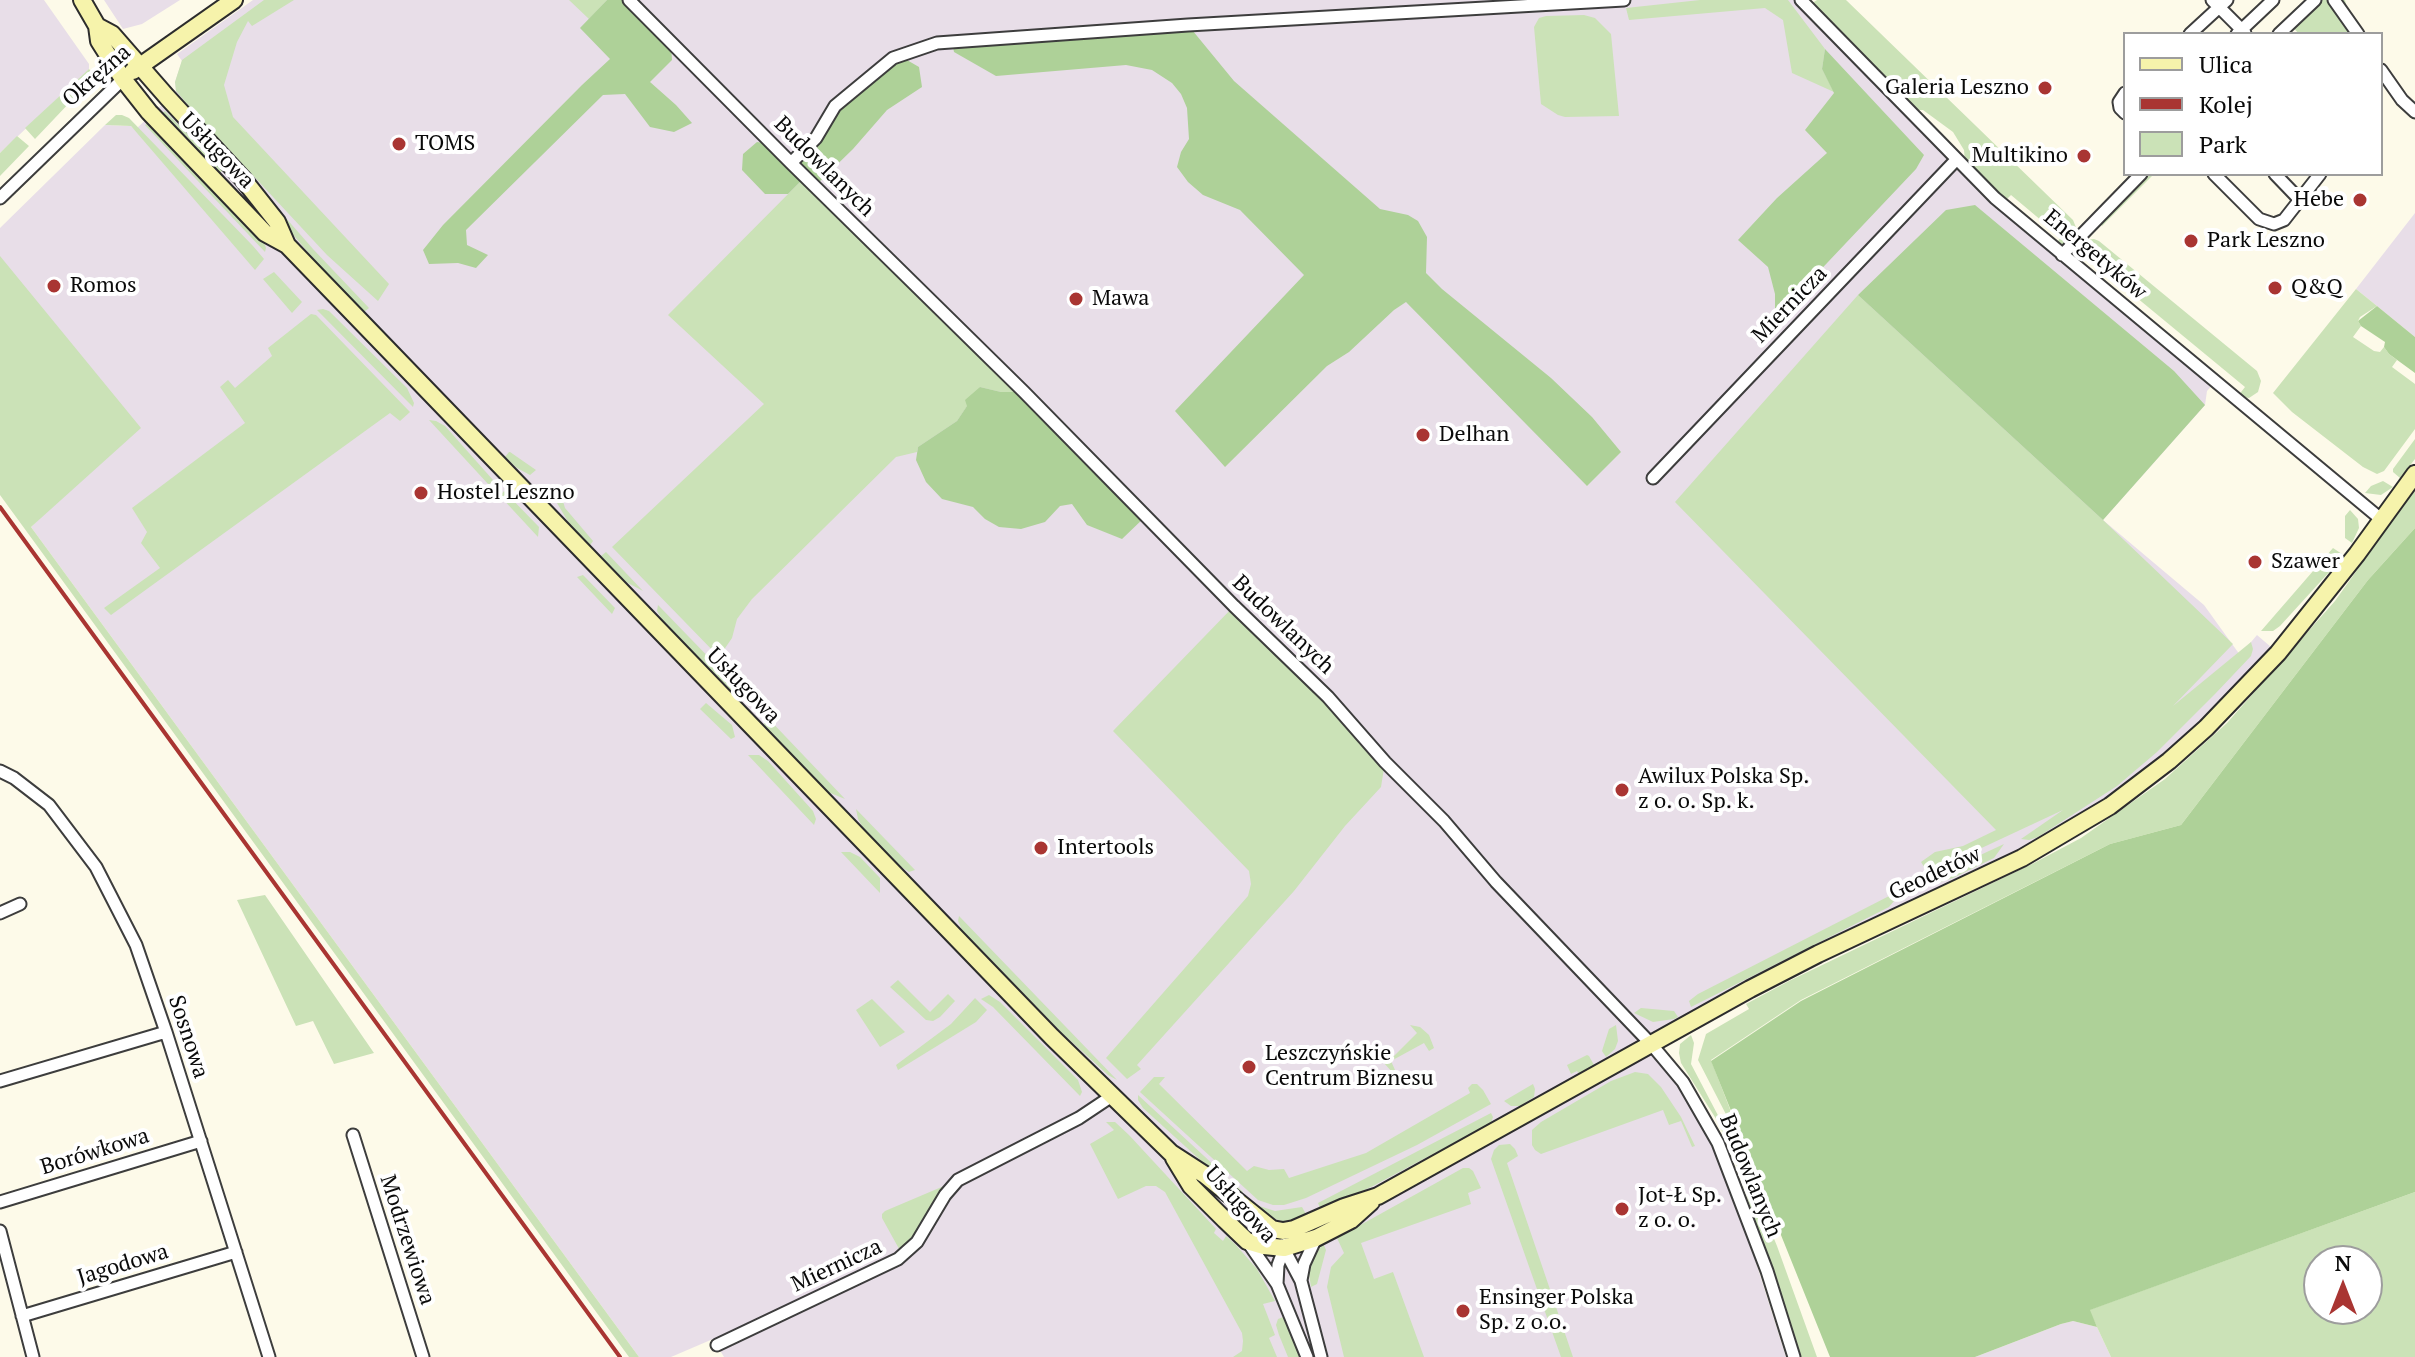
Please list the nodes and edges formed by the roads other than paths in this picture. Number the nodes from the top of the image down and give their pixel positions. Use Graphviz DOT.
graph roads {
  1 [pos="82,0"];
  2 [pos="234,0"];
  3 [pos="629,0"];
  4 [pos="1624,0"];
  5 [pos="1801,0"];
  6 [pos="2273,0"];
  7 [pos="2315,0"];
  8 [pos="2334,0"];
  9 [pos="1546,2"];
  10 [pos="2219,3"];
  11 [pos="97,26"];
  12 [pos="2192,32"];
  13 [pos="2241,32"];
  14 [pos="2243,32"];
  15 [pos="2283,32"];
  16 [pos="2357,32"];
  17 [pos="140,65"];
  18 [pos="2383,73"];
  19 [pos="123,79"];
  20 [pos="2391,84"];
  21 [pos="2383,94"];
  22 [pos="2415,112"];
  23 [pos="1956,160"];
  24 [pos="791,163"];
  25 [pos="2139,176"];
  26 [pos="2216,176"];
  27 [pos="2277,176"];
  28 [pos="2318,176"];
  29 [pos="0,198"];
  30 [pos="2300,200"];
  31 [pos="287,245"];
  32 [pos="2062,255"];
  33 [pos="2415,474"];
  34 [pos="1653,478"];
  35 [pos="2382,520"];
  36 [pos="0,771"];
  37 [pos="20,904"];
  38 [pos="0,913"];
  39 [pos="166,1032"];
  40 [pos="1652,1045"];
  41 [pos="0,1081"];
  42 [pos="1112,1096"];
  43 [pos="353,1135"];
  44 [pos="201,1141"];
  45 [pos="1171,1153"];
  46 [pos="1378,1196"];
  47 [pos="0,1202"];
  48 [pos="1272,1229"];
  49 [pos="1294,1229"];
  50 [pos="0,1231"];
  51 [pos="1316,1238"];
  52 [pos="1247,1241"];
  53 [pos="1284,1248"];
  54 [pos="236,1252"];
  55 [pos="1301,1281"];
  56 [pos="1277,1284"];
  57 [pos="22,1316"];
  58 [pos="717,1345"];
  59 [pos="33,1357"];
  60 [pos="269,1357"];
  61 [pos="423,1357"];
  62 [pos="1307,1357"];
  63 [pos="1321,1357"];
  64 [pos="1794,1357"];
  1 -- 11 [label="street"];
  2 -- 17 [label="street, Okrężna"];
  3 -- 24 [label="street, Budowlanych"];
  4 -- 9 [label="street"];
  5 -- 23 [label="street, Energetyków"];
  6 -- 14 [label="street"];
  7 -- 15 [label="street"];
  8 -- 16 [label="street"];
  9 -- 24 [label="street"];
  10 -- 12 [label="street"];
  10 -- 13 [label="street"];
  11 -- 17 [label="street, Usługowa"];
  11 -- 19 [label="street, Usługowa"];
  17 -- 19 [label="street, Okrężna"];
  17 -- 31 [label="street, Usługowa"];
  18 -- 20 [label="street"];
  19 -- 29 [label="street, Okrężna"];
  19 -- 31 [label="street, Usługowa"];
  20 -- 21 [label="street"];
  20 -- 22 [label="street"];
  23 -- 32 [label="street, Energetyków"];
  23 -- 34 [label="street, Miernicza"];
  24 -- 40 [label="street, Budowlanych"];
  25 -- 32 [label="street"];
  26 -- 30 [label="street"];
  27 -- 30 [label="street"];
  28 -- 30 [label="street"];
  31 -- 42 [label="street, Usługowa"];
  32 -- 35 [label="street, Energetyków"];
  33 -- 35 [label="street, Geodetów"];
  35 -- 40 [label="street, Geodetów"];
  36 -- 39 [label="street, Sosnowa"];
  37 -- 38 [label="street"];
  39 -- 41 [label="street"];
  39 -- 44 [label="street, Sosnowa"];
  40 -- 46 [label="street, Geodetów"];
  40 -- 64 [label="street, Budowlanych"];
  42 -- 45 [label="street, Usługowa"];
  42 -- 58 [label="street, Miernicza"];
  43 -- 61 [label="street, Modrzewiowa"];
  44 -- 47 [label="street, Borówkowa"];
  44 -- 54 [label="street, Sosnowa"];
  45 -- 48 [label="street, Usługowa"];
  45 -- 52 [label="street, Usługowa"];
  46 -- 49 [label="street, Geodetów"];
  46 -- 51 [label="street, Geodetów"];
  48 -- 49 [label="street, Usługowa"];
  48 -- 53 [label="street, Usługowa"];
  49 -- 53 [label="street, Usługowa"];
  50 -- 57 [label="street"];
  51 -- 53 [label="street, Geodetów"];
  51 -- 55 [label="street"];
  52 -- 53 [label="street, Geodetów"];
  52 -- 56 [label="street, Usługowa"];
  53 -- 55 [label="street, Usługowa"];
  53 -- 56 [label="street, Usługowa"];
  54 -- 57 [label="street, Jagodowa"];
  54 -- 60 [label="street, Sosnowa"];
  55 -- 63 [label="street, Usługowa"];
  56 -- 62 [label="street, Usługowa"];
  57 -- 59 [label="street"];
}
